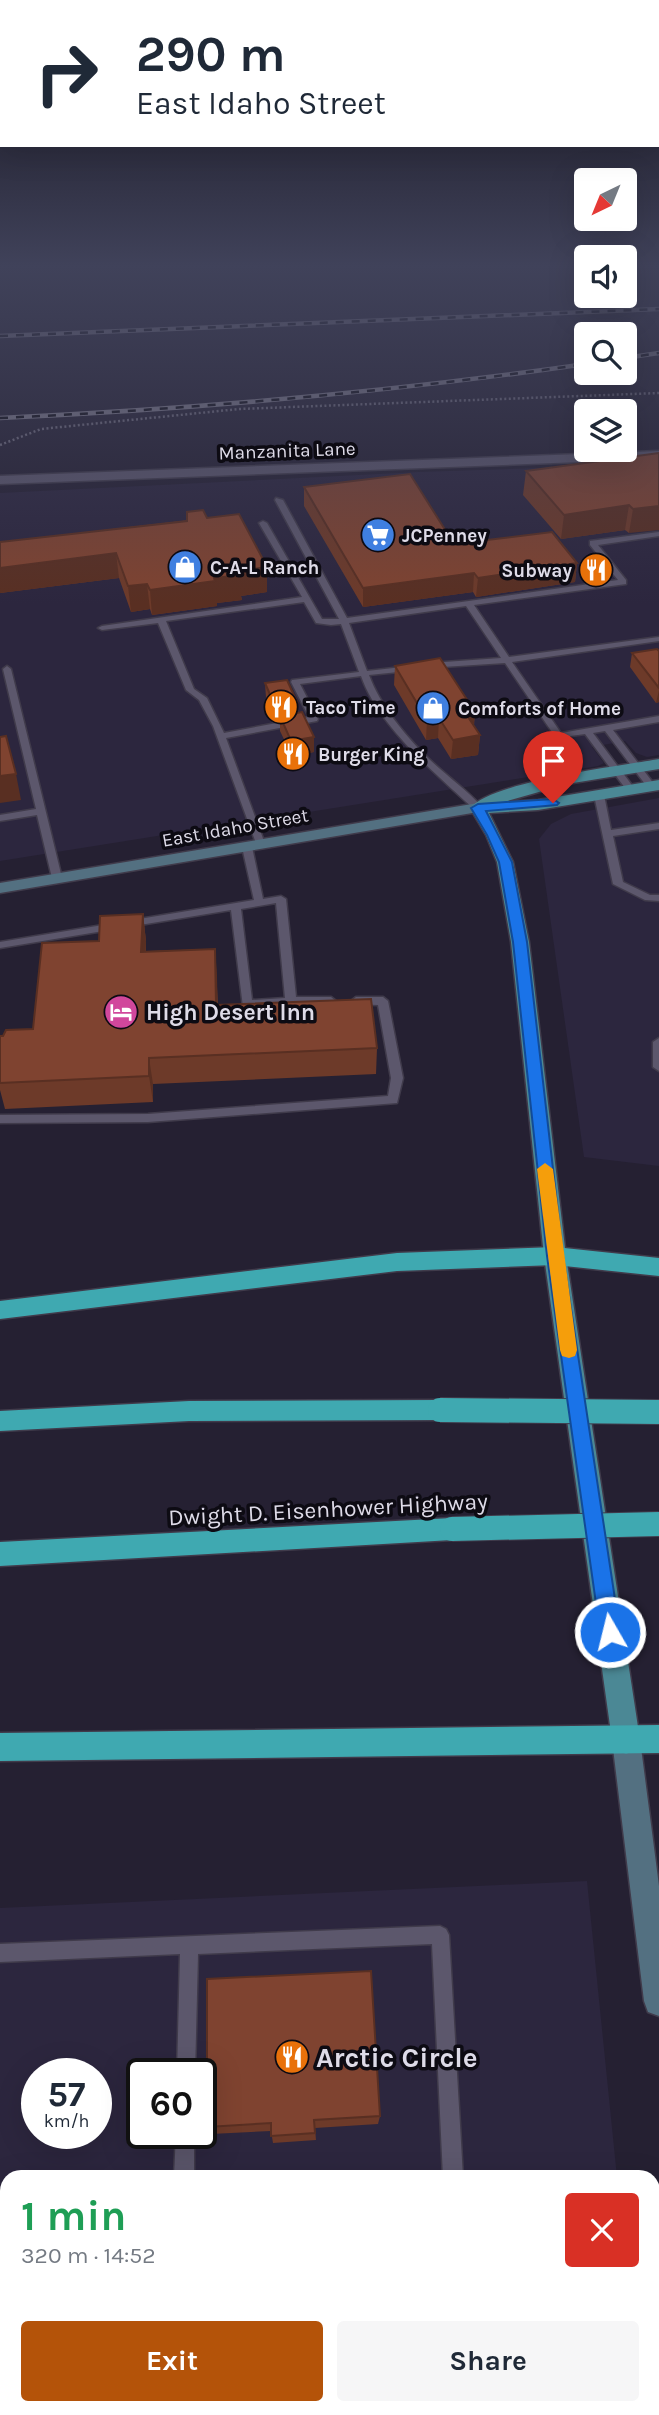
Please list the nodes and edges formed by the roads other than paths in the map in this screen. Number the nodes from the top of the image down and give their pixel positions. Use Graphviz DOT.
graph roads {
  1 [pos="659,455"];
  2 [pos="0,480"];
  3 [pos="279,500"];
  4 [pos="262,523"];
  5 [pos="659,534"];
  6 [pos="307,600"];
  7 [pos="468,603"];
  8 [pos="161,620"];
  9 [pos="344,621"];
  10 [pos="102,628"];
  11 [pos="659,639"];
  12 [pos="508,660"];
  13 [pos="7,668"];
  14 [pos="362,672"];
  15 [pos="659,719"];
  16 [pos="607,728"];
  17 [pos="587,731"];
  18 [pos="220,736"];
  19 [pos="659,764"];
  20 [pos="637,768"];
  21 [pos="617,771"];
  22 [pos="655,785"];
  23 [pos="631,790"];
  24 [pos="599,795"];
  25 [pos="478,808"];
  26 [pos="42,811"];
  27 [pos="0,818"];
  28 [pos="659,826"];
  29 [pos="607,834"];
  30 [pos="254,845"];
  31 [pos="57,878"];
  32 [pos="0,888"];
  33 [pos="659,898"];
  34 [pos="259,902"];
  35 [pos="236,906"];
  36 [pos="0,945"];
  37 [pos="291,1001"];
  38 [pos="659,1042"];
  39 [pos="659,1067"];
  40 [pos="0,1119"];
  41 [pos="555,1256"];
  42 [pos="659,1267"];
  43 [pos="0,1310"];
  44 [pos="659,1412"];
  45 [pos="0,1420"];
  46 [pos="659,1524"];
  47 [pos="0,1554"];
  48 [pos="659,1739"];
  49 [pos="626,1740"];
  50 [pos="0,1747"];
  51 [pos="189,1946"];
  52 [pos="0,1953"];
  53 [pos="659,2001"];
  54 [pos="186,2058"];
  55 [pos="185,2149"];
  56 [pos="184,2170"];
  57 [pos="453,2170"];
  1 -- 2 [label="street, Manzanita Lane"];
  3 -- 9 [label="lane"];
  4 -- 6 [label="lane"];
  5 -- 7 [label="lane"];
  6 -- 8 [label="lane"];
  6 -- 9 [label="lane"];
  7 -- 9 [label="lane"];
  7 -- 12 [label="lane"];
  8 -- 10 [label="lane"];
  8 -- 18 [label="lane"];
  9 -- 14 [label="lane"];
  11 -- 12 [label="lane"];
  12 -- 14 [label="lane"];
  12 -- 17 [label="lane"];
  13 -- 26 [label="lane"];
  14 -- 18 [label="lane"];
  14 -- 25 [label="lane"];
  15 -- 16 [label="lane"];
  16 -- 17 [label="lane"];
  16 -- 20 [label="lane"];
  17 -- 21 [label="lane"];
  18 -- 30 [label="lane"];
  19 -- 20 [label="main road, East Idaho Street"];
  20 -- 21 [label="main road, East Idaho Street"];
  20 -- 22 [label="lane"];
  21 -- 23 [label="lane"];
  21 -- 25 [label="main road, East Idaho Street"];
  22 -- 23 [label="main road, East Idaho Street"];
  23 -- 24 [label="main road, East Idaho Street"];
  24 -- 25 [label="main road, East Idaho Street"];
  24 -- 29 [label="lane"];
  25 -- 30 [label="street, East Idaho Street"];
  25 -- 41 [label="main road"];
  26 -- 27 [label="lane"];
  26 -- 31 [label="lane"];
  28 -- 29 [label="lane"];
  29 -- 33 [label="lane"];
  30 -- 31 [label="street, East Idaho Street"];
  30 -- 34 [label="lane"];
  31 -- 32 [label="street, East Idaho Street"];
  34 -- 35 [label="lane"];
  34 -- 37 [label="lane"];
  35 -- 36 [label="lane"];
  35 -- 37 [label="lane"];
  37 -- 40 [label="lane"];
  38 -- 39 [label="lane"];
  41 -- 42 [label="highway"];
  41 -- 43 [label="highway"];
  41 -- 49 [label="main road"];
  44 -- 45 [label="highway, bridge"];
  46 -- 47 [label="highway, Dwight D. Eisenhower Highway, bridge"];
  48 -- 49 [label="highway"];
  49 -- 50 [label="highway"];
  49 -- 53 [label="street"];
  51 -- 52 [label="lane"];
  51 -- 54 [label="lane"];
  51 -- 57 [label="lane"];
  55 -- 56 [label="lane"];
}
